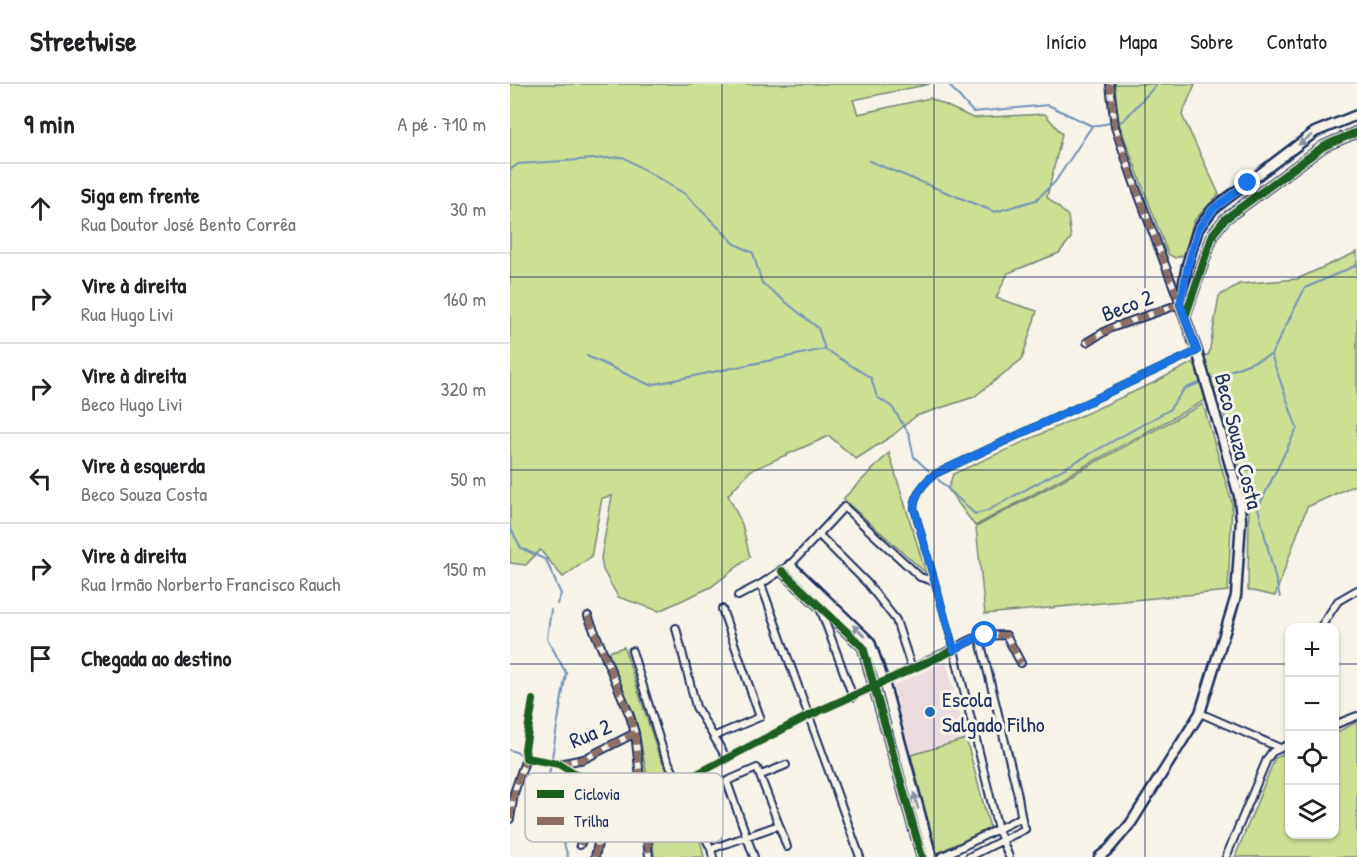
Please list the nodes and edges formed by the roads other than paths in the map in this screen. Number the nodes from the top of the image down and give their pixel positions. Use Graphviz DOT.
graph roads {
  1 [pos="1110,84"];
  2 [pos="1357,115"];
  3 [pos="1357,132"];
  4 [pos="1180,304"];
  5 [pos="1185,317"];
  6 [pos="1087,342"];
  7 [pos="1197,351"];
  8 [pos="818,534"];
  9 [pos="790,565"];
  10 [pos="782,572"];
  11 [pos="933,581"];
  12 [pos="761,584"];
  13 [pos="1357,590"];
  14 [pos="738,596"];
  15 [pos="820,607"];
  16 [pos="722,609"];
  17 [pos="588,616"];
  18 [pos="1323,623"];
  19 [pos="676,628"];
  20 [pos="979,636"];
  21 [pos="954,650"];
  22 [pos="632,651"];
  23 [pos="1021,663"];
  24 [pos="912,669"];
  25 [pos="880,684"];
  26 [pos="853,696"];
  27 [pos="533,700"];
  28 [pos="1200,713"];
  29 [pos="808,716"];
  30 [pos="1357,716"];
  31 [pos="1339,723"];
  32 [pos="635,733"];
  33 [pos="715,736"];
  34 [pos="1285,746"];
  35 [pos="1280,748"];
  36 [pos="525,758"];
  37 [pos="727,759"];
  38 [pos="559,764"];
  39 [pos="786,765"];
  40 [pos="574,773"];
  41 [pos="640,773"];
  42 [pos="675,773"];
  43 [pos="700,773"];
  44 [pos="761,775"];
  45 [pos="1020,818"];
  46 [pos="510,819"];
  47 [pos="780,825"];
  48 [pos="998,829"];
  49 [pos="747,837"];
  50 [pos="1002,841"];
  51 [pos="582,842"];
  52 [pos="598,842"];
  53 [pos="647,842"];
  54 [pos="708,842"];
  55 [pos="580,845"];
  56 [pos="787,847"];
  57 [pos="711,849"];
  58 [pos="595,857"];
  59 [pos="649,857"];
  60 [pos="712,857"];
  61 [pos="754,857"];
  62 [pos="860,857"];
  63 [pos="922,857"];
  64 [pos="932,857"];
  65 [pos="941,857"];
  66 [pos="969,857"];
  67 [pos="1009,857"];
  68 [pos="1099,857"];
  69 [pos="1226,857"];
  1 -- 4 [label="street, Beco Souza Costa"];
  2 -- 4 [label="street, one-way"];
  3 -- 5 [label="street"];
  4 -- 5 [label="street, Beco Souza Costa"];
  4 -- 6 [label="street, Beco 2"];
  5 -- 7 [label="street, Beco Souza Costa"];
  7 -- 11 [label="street"];
  7 -- 28 [label="street, Beco Souza Costa"];
  8 -- 9 [label="street"];
  8 -- 11 [label="street"];
  8 -- 24 [label="street"];
  9 -- 10 [label="street"];
  25 -- 9 [label="street, one-way"];
  10 -- 12 [label="street"];
  10 -- 15 [label="street"];
  11 -- 21 [label="street"];
  12 -- 14 [label="street"];
  12 -- 29 [label="street"];
  13 -- 18 [label="street"];
  15 -- 25 [label="street"];
  15 -- 26 [label="street"];
  16 -- 33 [label="street"];
  17 -- 32 [label="street"];
  19 -- 33 [label="street"];
  20 -- 21 [label="street"];
  20 -- 23 [label="street"];
  20 -- 45 [label="street"];
  21 -- 24 [label="street"];
  21 -- 48 [label="street"];
  22 -- 42 [label="street"];
  24 -- 25 [label="street"];
  25 -- 26 [label="street"];
  25 -- 63 [label="street"];
  64 -- 25 [label="street, one-way"];
  26 -- 29 [label="street"];
  27 -- 36 [label="street"];
  28 -- 35 [label="street"];
  28 -- 68 [label="street, Beco Souza Costa"];
  29 -- 37 [label="street"];
  29 -- 62 [label="street"];
  30 -- 31 [label="street"];
  32 -- 38 [label="street, Rua 2"];
  32 -- 41 [label="street"];
  33 -- 37 [label="street"];
  34 -- 35 [label="street"];
  35 -- 69 [label="street"];
  36 -- 38 [label="street"];
  36 -- 46 [label="street"];
  37 -- 43 [label="street"];
  38 -- 40 [label="street"];
  39 -- 44 [label="street"];
  44 -- 47 [label="street"];
  44 -- 49 [label="street"];
  45 -- 48 [label="street"];
  45 -- 50 [label="street"];
  47 -- 49 [label="street"];
  47 -- 56 [label="street"];
  48 -- 50 [label="street"];
  48 -- 65 [label="street"];
  49 -- 57 [label="street"];
  49 -- 61 [label="street"];
  50 -- 66 [label="street"];
  50 -- 67 [label="street"];
  51 -- 55 [label="street"];
  52 -- 58 [label="street"];
  53 -- 59 [label="street"];
  54 -- 57 [label="street"];
  57 -- 60 [label="street"];
}
